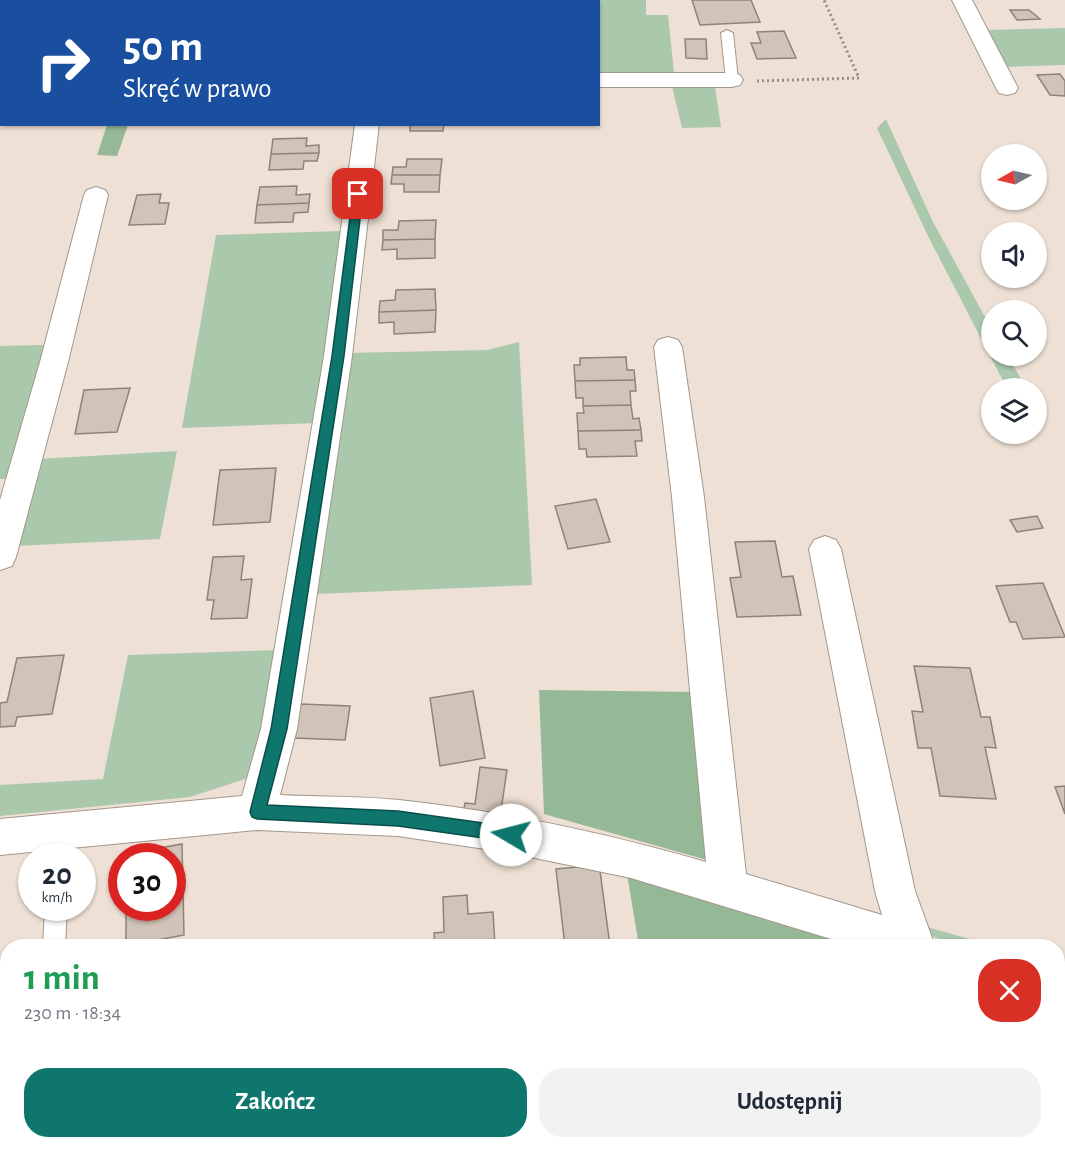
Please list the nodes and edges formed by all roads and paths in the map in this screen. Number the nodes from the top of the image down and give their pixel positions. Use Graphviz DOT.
graph roads {
  1 [pos="824,0"];
  2 [pos="962,0"];
  3 [pos="727,33"];
  4 [pos="600,80"];
  5 [pos="732,80"];
  6 [pos="1007,88"];
  7 [pos="367,126"];
  8 [pos="96,195"];
  9 [pos="668,347"];
  10 [pos="825,549"];
  11 [pos="0,557"];
  12 [pos="257,812"];
  13 [pos="0,837"];
  14 [pos="50,843"];
  15 [pos="64,843"];
  16 [pos="728,887"];
  17 [pos="55,921"];
  18 [pos="54,939"];
  19 [pos="892,939"];
  20 [pos="912,939"];
  1 -- 5 [label="path"];
  2 -- 6 [label="street"];
  3 -- 5 [label="lane"];
  4 -- 5 [label="street"];
  7 -- 12 [label="street"];
  8 -- 11 [label="street"];
  9 -- 16 [label="street"];
  10 -- 20 [label="street"];
  12 -- 15 [label="street"];
  12 -- 16 [label="street"];
  13 -- 14 [label="street"];
  16 -- 19 [label="street"];
  17 -- 18 [label="lane"];
}
